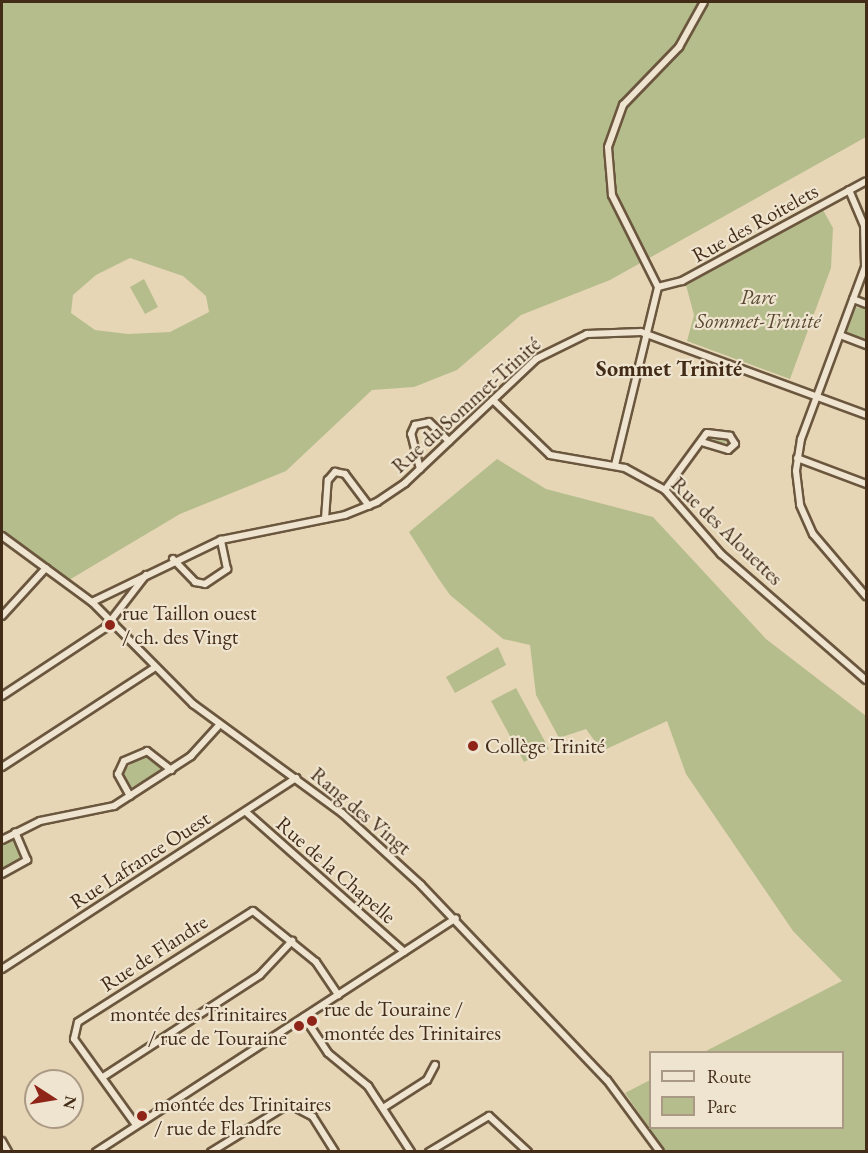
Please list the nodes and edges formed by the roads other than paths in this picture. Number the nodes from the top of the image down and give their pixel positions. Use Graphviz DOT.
graph roads {
  1 [pos="704,2"];
  2 [pos="867,181"];
  3 [pos="849,190"];
  4 [pos="866,240"];
  5 [pos="658,287"];
  6 [pos="853,299"];
  7 [pos="867,304"];
  8 [pos="649,335"];
  9 [pos="840,335"];
  10 [pos="867,345"];
  11 [pos="817,397"];
  12 [pos="493,400"];
  13 [pos="867,415"];
  14 [pos="449,441"];
  15 [pos="700,442"];
  16 [pos="796,458"];
  17 [pos="615,465"];
  18 [pos="420,469"];
  19 [pos="867,484"];
  20 [pos="665,490"];
  21 [pos="369,506"];
  22 [pos="325,519"];
  23 [pos="2,536"];
  24 [pos="220,540"];
  25 [pos="173,559"];
  26 [pos="156,567"];
  27 [pos="46,568"];
  28 [pos="867,596"];
  29 [pos="92,602"];
  30 [pos="2,616"];
  31 [pos="109,621"];
  32 [pos="154,668"];
  33 [pos="867,680"];
  34 [pos="2,696"];
  35 [pos="220,724"];
  36 [pos="2,767"];
  37 [pos="171,771"];
  38 [pos="296,778"];
  39 [pos="130,796"];
  40 [pos="246,812"];
  41 [pos="15,832"];
  42 [pos="2,840"];
  43 [pos="2,874"];
  44 [pos="456,918"];
  45 [pos="292,941"];
  46 [pos="404,952"];
  47 [pos="2,969"];
  48 [pos="338,995"];
  49 [pos="303,1017"];
  50 [pos="435,1065"];
  51 [pos="103,1077"];
  52 [pos="383,1108"];
  53 [pos="136,1125"];
  54 [pos="2,1141"];
  55 [pos="331,1150"];
  56 [pos="8,1152"];
  57 [pos="96,1152"];
  58 [pos="211,1152"];
  59 [pos="411,1152"];
  60 [pos="429,1152"];
  61 [pos="528,1152"];
  62 [pos="660,1152"];
  1 -- 5 [label="street"];
  2 -- 3 [label="street, Rue des Roitelets"];
  3 -- 4 [label="street"];
  3 -- 5 [label="street, Rue des Roitelets"];
  4 -- 6 [label="street"];
  5 -- 8 [label="street"];
  6 -- 7 [label="street"];
  6 -- 9 [label="street"];
  8 -- 11 [label="street, Rue du Sommet-Trinité"];
  8 -- 12 [label="street, Rue du Sommet-Trinité"];
  8 -- 17 [label="street"];
  9 -- 10 [label="street"];
  9 -- 11 [label="street"];
  11 -- 13 [label="street, Rue du Sommet-Trinité"];
  11 -- 16 [label="street"];
  12 -- 14 [label="street, Rue du Sommet-Trinité"];
  12 -- 17 [label="street, Rue des Alouettes"];
  14 -- 18 [label="street, Rue du Sommet-Trinité"];
  14 -- 18 [label="street"];
  15 -- 15 [label="street"];
  15 -- 20 [label="street"];
  16 -- 19 [label="street"];
  16 -- 28 [label="street"];
  17 -- 20 [label="street, Rue des Alouettes"];
  18 -- 21 [label="street, Rue du Sommet-Trinité"];
  20 -- 33 [label="street, Rue des Alouettes"];
  21 -- 22 [label="street, Rue du Sommet-Trinité"];
  21 -- 22 [label="street"];
  22 -- 24 [label="street, Rue du Sommet-Trinité"];
  23 -- 27 [label="street, Rang des Vingt"];
  24 -- 25 [label="street, Rue du Sommet-Trinité"];
  24 -- 25 [label="street"];
  25 -- 26 [label="street, Rue du Sommet-Trinité"];
  26 -- 29 [label="street, Rue du Sommet-Trinité"];
  26 -- 31 [label="street, Rue du Sommet-Trinité"];
  27 -- 29 [label="street, Rang des Vingt"];
  27 -- 30 [label="street"];
  29 -- 31 [label="street, Rang des Vingt"];
  31 -- 32 [label="street, Rang des Vingt"];
  31 -- 34 [label="street, Rue du Sommet-Trinité"];
  32 -- 35 [label="street, Rang des Vingt"];
  32 -- 36 [label="street"];
  35 -- 37 [label="street"];
  35 -- 38 [label="street, Rang des Vingt"];
  37 -- 39 [label="street"];
  37 -- 39 [label="street"];
  38 -- 40 [label="street, Rue Lafrance Ouest"];
  38 -- 44 [label="street, Rang des Vingt"];
  39 -- 41 [label="street"];
  40 -- 46 [label="street, Rue de la Chapelle"];
  40 -- 47 [label="street, Rue Lafrance Ouest"];
  41 -- 42 [label="street"];
  41 -- 43 [label="street"];
  44 -- 46 [label="street"];
  44 -- 62 [label="street, Rang des Vingt"];
  45 -- 48 [label="street, Rue de Flandre"];
  45 -- 51 [label="street"];
  45 -- 51 [label="street, Rue de Flandre"];
  46 -- 48 [label="street"];
  48 -- 49 [label="street"];
  49 -- 52 [label="street"];
  49 -- 53 [label="street"];
  50 -- 52 [label="street"];
  51 -- 53 [label="street, Rue de Flandre"];
  52 -- 59 [label="street"];
  53 -- 57 [label="street"];
  54 -- 56 [label="street"];
  55 -- 58 [label="street"];
  60 -- 61 [label="street"];
}
